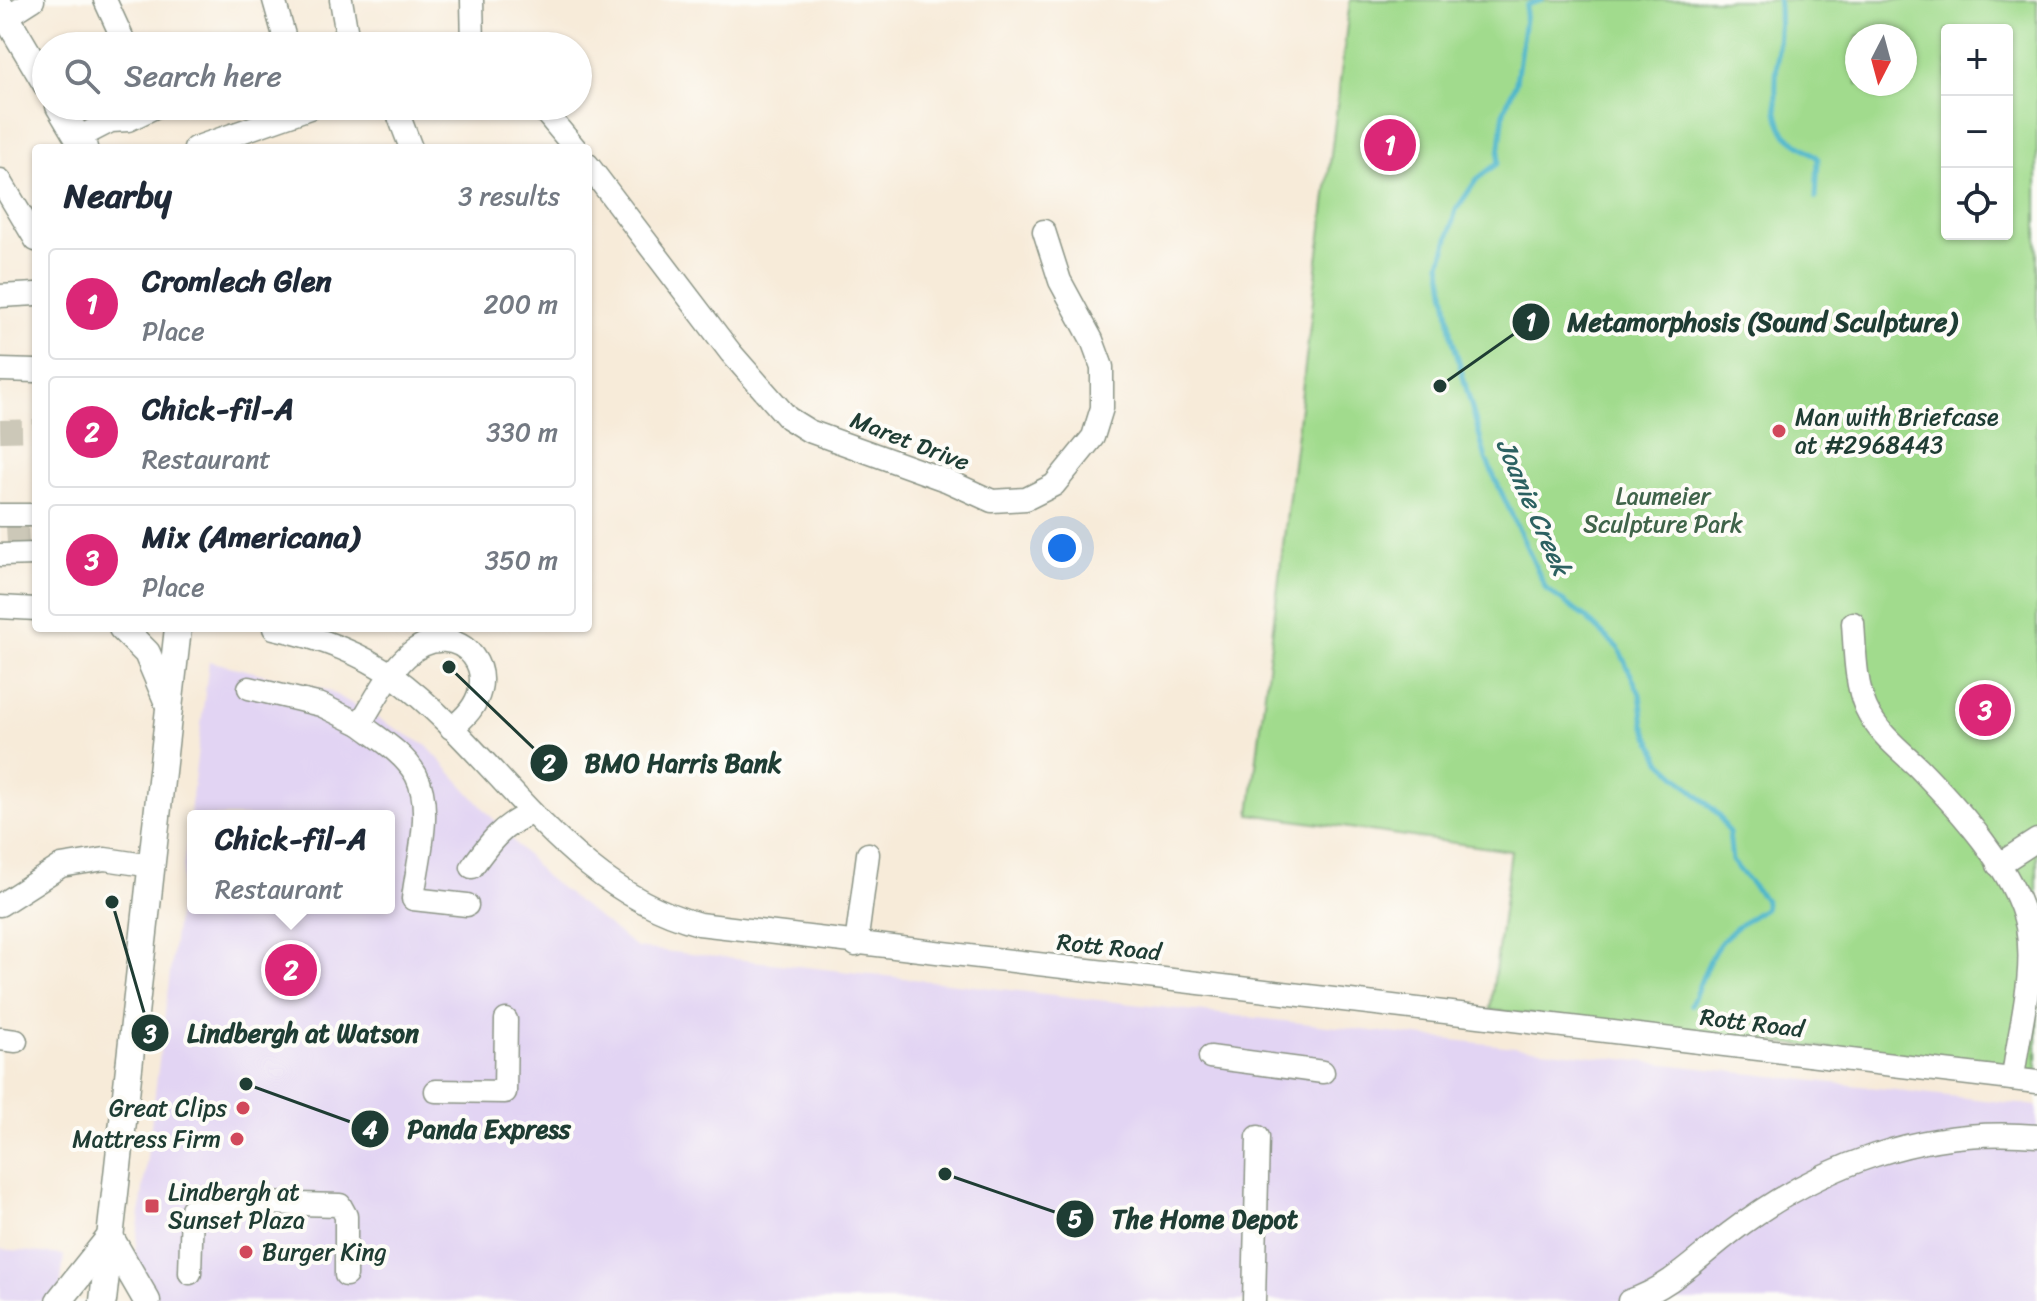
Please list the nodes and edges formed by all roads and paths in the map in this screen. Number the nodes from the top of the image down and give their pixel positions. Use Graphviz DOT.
graph roads {
  1 [pos="33,0"];
  2 [pos="105,0"];
  3 [pos="274,0"];
  4 [pos="341,0"];
  5 [pos="472,0"];
  6 [pos="2,14"];
  7 [pos="120,32"];
  8 [pos="283,32"];
  9 [pos="346,32"];
  10 [pos="473,32"];
  11 [pos="32,62"];
  12 [pos="67,120"];
  13 [pos="108,120"];
  14 [pos="275,120"];
  15 [pos="400,120"];
  16 [pos="552,120"];
  17 [pos="81,143"];
  18 [pos="206,144"];
  19 [pos="409,144"];
  20 [pos="572,144"];
  21 [pos="592,170"];
  22 [pos="0,180"];
  23 [pos="1044,231"];
  24 [pos="32,233"];
  25 [pos="32,294"];
  26 [pos="0,296"];
  27 [pos="0,370"];
  28 [pos="32,371"];
  29 [pos="0,607"];
  30 [pos="32,609"];
  31 [pos="1853,623"];
  32 [pos="126,632"];
  33 [pos="178,632"];
  34 [pos="288,632"];
  35 [pos="392,676"];
  36 [pos="249,688"];
  37 [pos="169,706"];
  38 [pos="360,724"];
  39 [pos="451,728"];
  40 [pos="532,813"];
  41 [pos="2037,840"];
  42 [pos="868,854"];
  43 [pos="1998,865"];
  44 [pos="152,866"];
  45 [pos="472,867"];
  46 [pos="0,905"];
  47 [pos="467,905"];
  48 [pos="856,945"];
  49 [pos="506,1020"];
  50 [pos="1210,1057"];
  51 [pos="1323,1072"];
  52 [pos="2013,1079"];
  53 [pos="2037,1082"];
  54 [pos="436,1091"];
  55 [pos="2037,1136"];
  56 [pos="1258,1137"];
  57 [pos="110,1237"];
  58 [pos="190,1273"];
  59 [pos="346,1275"];
  60 [pos="59,1301"];
  61 [pos="103,1301"];
  62 [pos="147,1301"];
  63 [pos="1254,1301"];
  64 [pos="1629,1301"];
  1 -- 6 [label="street"];
  2 -- 7 [label="street"];
  3 -- 8 [label="street"];
  4 -- 9 [label="street"];
  5 -- 10 [label="street"];
  6 -- 11 [label="main road"];
  12 -- 17 [label="main road"];
  13 -- 17 [label="street"];
  14 -- 18 [label="street"];
  15 -- 19 [label="street"];
  16 -- 20 [label="street"];
  21 -- 23 [label="street, Maret Drive"];
  22 -- 24 [label="street"];
  25 -- 26 [label="street"];
  27 -- 28 [label="street"];
  29 -- 30 [label="street"];
  31 -- 43 [label="street"];
  32 -- 37 [label="main road"];
  33 -- 37 [label="main road"];
  34 -- 35 [label="street, Rott Road"];
  35 -- 38 [label="street"];
  35 -- 39 [label="street, Rott Road"];
  35 -- 39 [label="street"];
  36 -- 38 [label="street"];
  37 -- 44 [label="main road"];
  38 -- 47 [label="street"];
  39 -- 40 [label="street, Rott Road"];
  40 -- 45 [label="street"];
  40 -- 48 [label="street, Rott Road"];
  41 -- 43 [label="street"];
  42 -- 48 [label="street"];
  43 -- 52 [label="street"];
  44 -- 46 [label="street"];
  44 -- 57 [label="main road"];
  48 -- 52 [label="street, Rott Road"];
  49 -- 54 [label="street"];
  50 -- 51 [label="street"];
  52 -- 53 [label="street, Rott Road"];
  55 -- 64 [label="street"];
  56 -- 63 [label="street"];
  57 -- 60 [label="main road"];
  57 -- 61 [label="main road"];
  57 -- 62 [label="main road"];
  58 -- 59 [label="street"];
}
